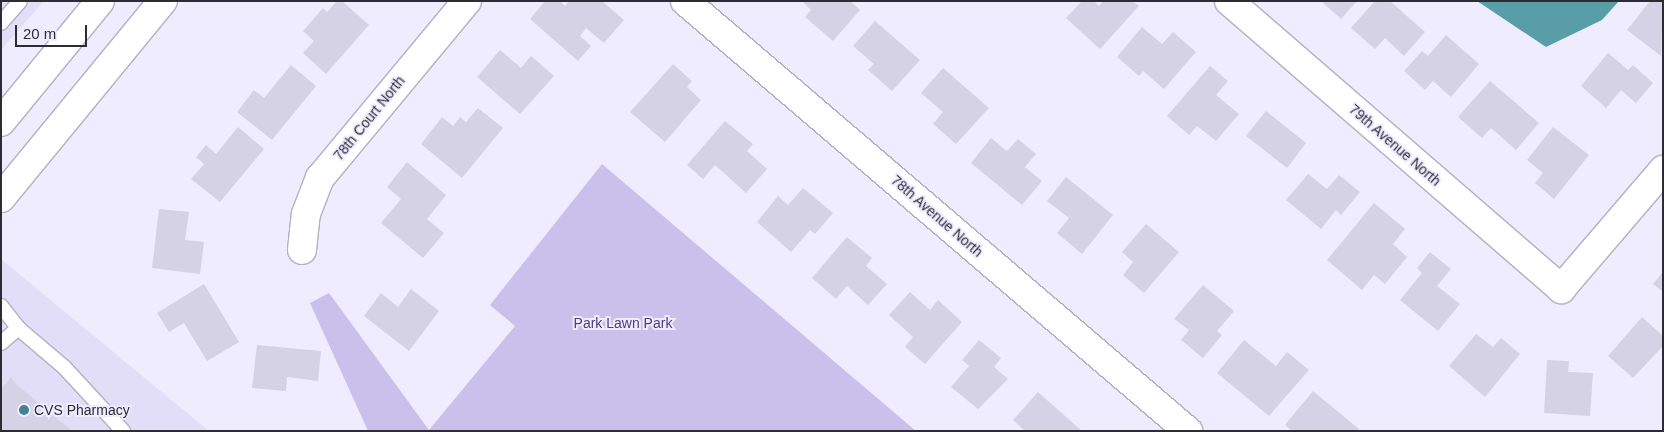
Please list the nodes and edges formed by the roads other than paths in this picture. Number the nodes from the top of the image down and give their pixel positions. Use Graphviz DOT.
graph roads {
  1 [pos="20,1"];
  2 [pos="100,1"];
  3 [pos="163,1"];
  4 [pos="467,1"];
  5 [pos="685,1"];
  6 [pos="1229,1"];
  7 [pos="1,23"];
  8 [pos="1,122"];
  9 [pos="1663,170"];
  10 [pos="1,198"];
  11 [pos="302,250"];
  12 [pos="1,306"];
  13 [pos="18,328"];
  14 [pos="1,343"];
  15 [pos="123,431"];
  16 [pos="1188,431"];
  1 -- 7 [label="lane"];
  2 -- 8 [label="street"];
  3 -- 10 [label="street"];
  4 -- 11 [label="street, 78th Court North"];
  5 -- 16 [label="street, 78th Avenue North"];
  6 -- 9 [label="street, 79th Avenue North"];
  12 -- 13 [label="lane"];
  13 -- 14 [label="lane"];
  13 -- 15 [label="lane"];
}
